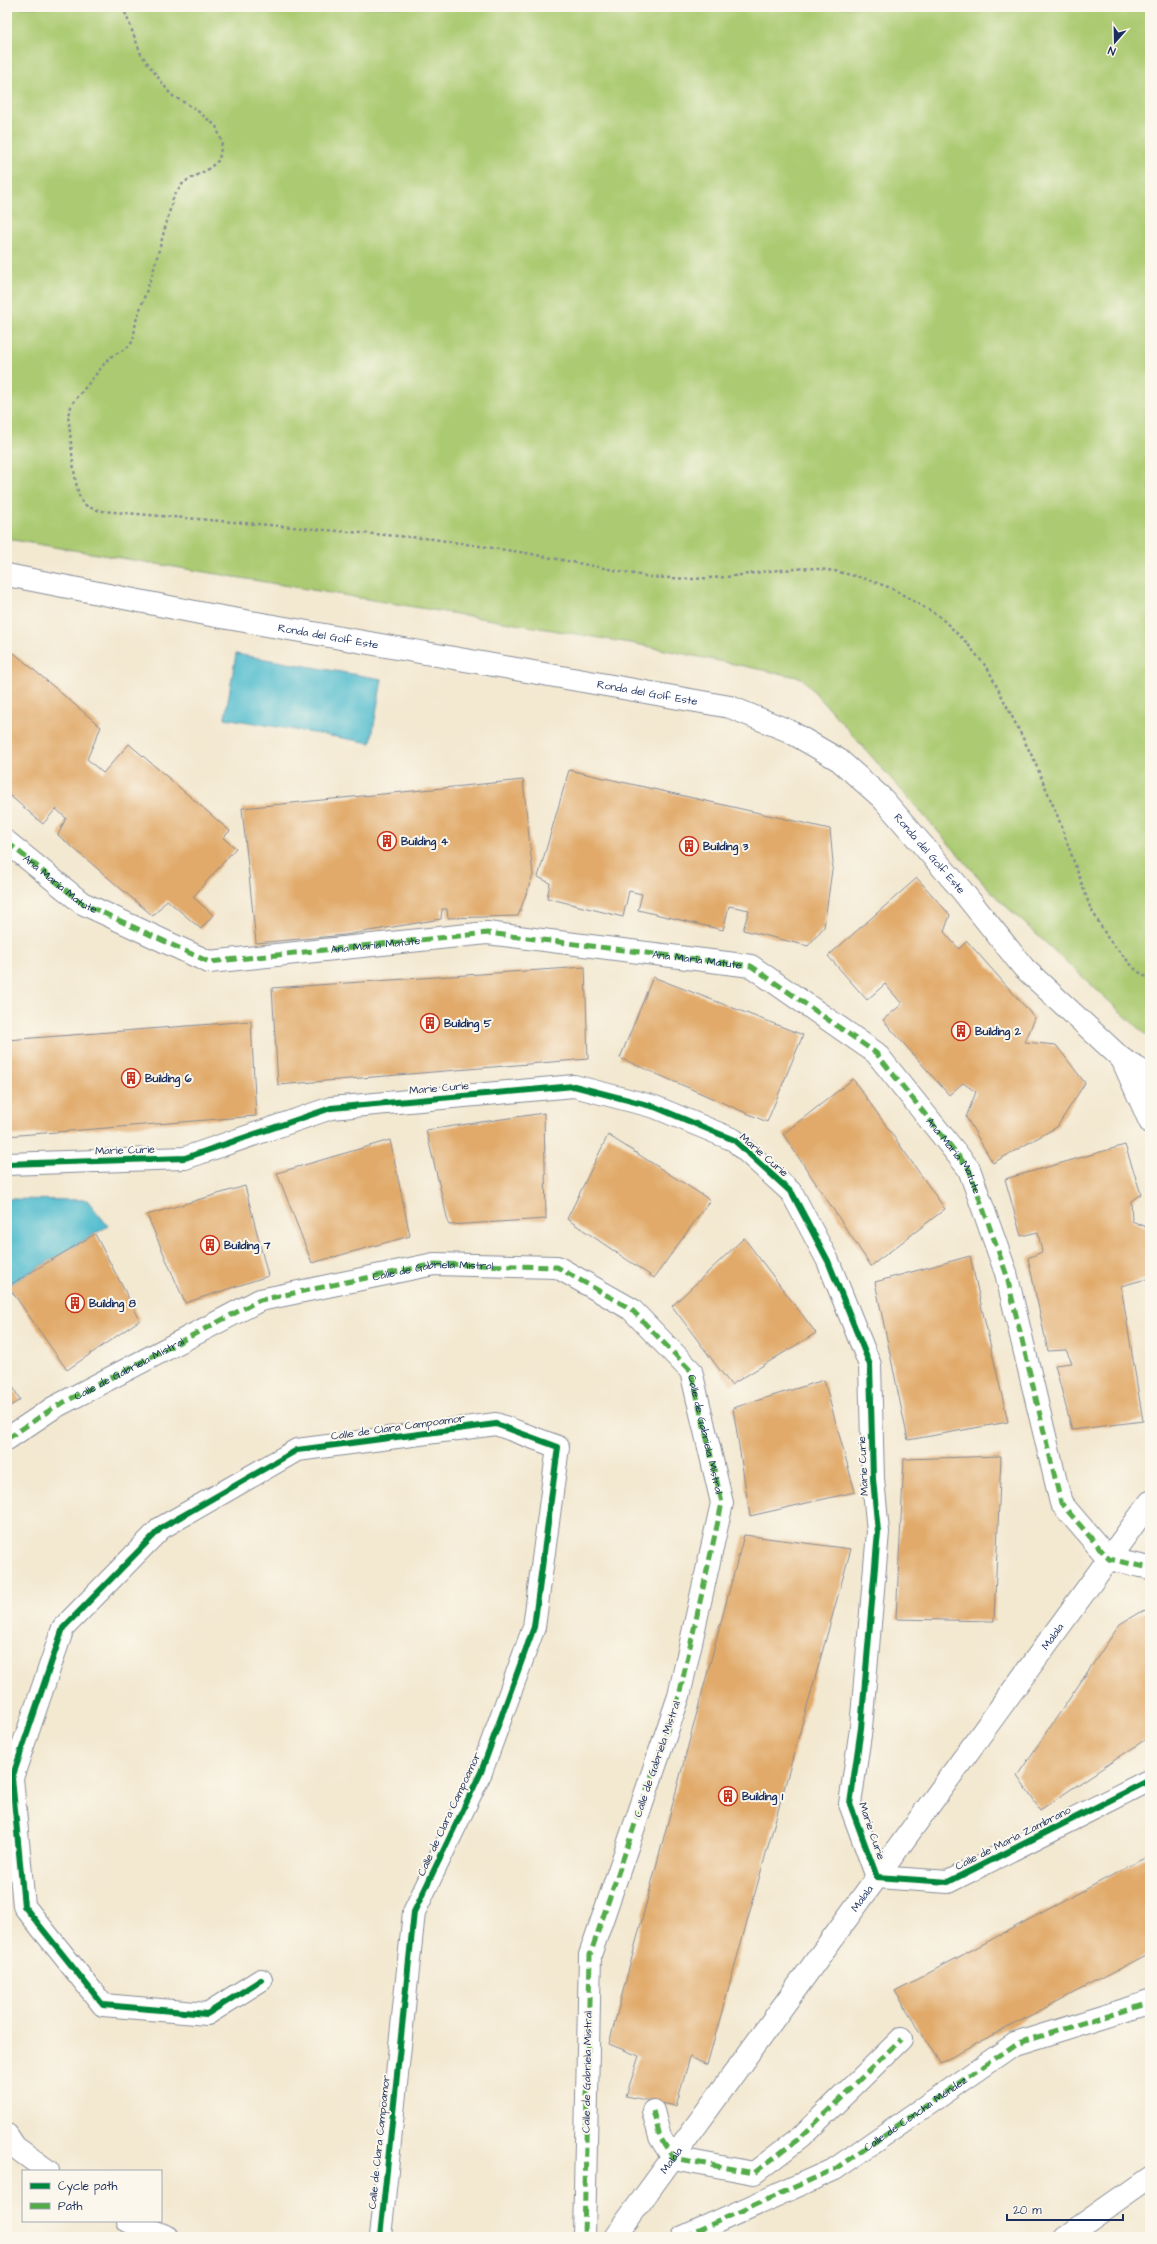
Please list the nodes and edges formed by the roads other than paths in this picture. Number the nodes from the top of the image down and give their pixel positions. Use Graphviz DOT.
graph roads {
  1 [pos="7,575"];
  2 [pos="7,842"];
  3 [pos="1122,1058"];
  4 [pos="1150,1076"];
  5 [pos="1150,1122"];
  6 [pos="7,1164"];
  7 [pos="7,1439"];
  8 [pos="1150,1502"];
  9 [pos="1109,1559"];
  10 [pos="1150,1568"];
  11 [pos="1150,1780"];
  12 [pos="877,1877"];
  13 [pos="261,1980"];
  14 [pos="1150,2002"];
  15 [pos="900,2039"];
  16 [pos="653,2111"];
  17 [pos="7,2135"];
  18 [pos="673,2158"];
  19 [pos="47,2170"];
  20 [pos="1150,2176"];
  21 [pos="130,2222"];
  22 [pos="168,2237"];
  23 [pos="380,2237"];
  24 [pos="584,2237"];
  25 [pos="615,2237"];
  26 [pos="683,2237"];
  27 [pos="1065,2237"];
  1 -- 3 [label="street, Ronda del Golf Este"];
  2 -- 9 [label="street, Ana María Matute"];
  3 -- 4 [label="street, Ronda del Golf Este"];
  3 -- 5 [label="street"];
  6 -- 12 [label="street, Marie Curie"];
  7 -- 24 [label="street, Calle de Gabriela Mistral"];
  8 -- 9 [label="street, Malala"];
  9 -- 10 [label="street"];
  9 -- 12 [label="street, Malala"];
  11 -- 12 [label="street, Calle de María Zambrano"];
  12 -- 18 [label="street, Malala"];
  13 -- 23 [label="street, Calle de Clara Campoamor"];
  14 -- 26 [label="street, Calle de Concha Méndez"];
  15 -- 18 [label="street"];
  16 -- 18 [label="street"];
  17 -- 19 [label="street"];
  18 -- 25 [label="street, Malala"];
  20 -- 27 [label="street"];
  21 -- 22 [label="street"];
}
